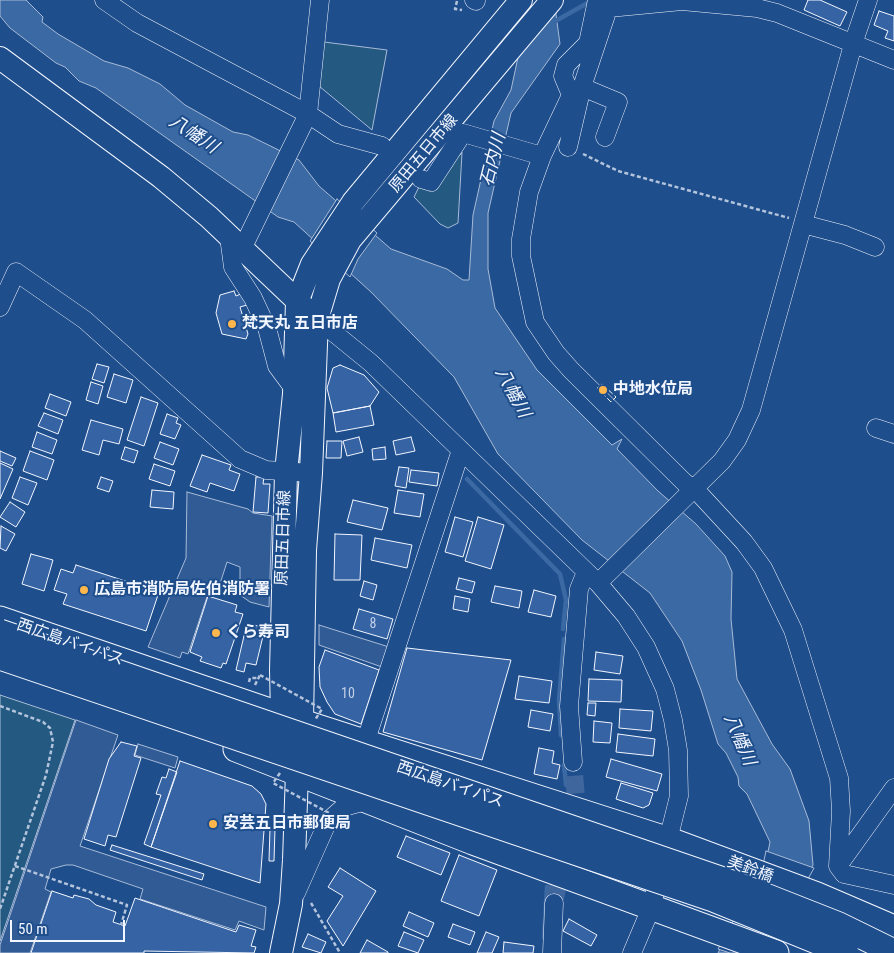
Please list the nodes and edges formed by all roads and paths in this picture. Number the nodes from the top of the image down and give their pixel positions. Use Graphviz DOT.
graph roads {
  1 [pos="104,0"];
  2 [pos="320,0"];
  3 [pos="457,0"];
  4 [pos="521,0"];
  5 [pos="552,0"];
  6 [pos="868,0"];
  7 [pos="604,4"];
  8 [pos="458,9"];
  9 [pos="854,39"];
  10 [pos="0,58"];
  11 [pos="894,60"];
  12 [pos="577,91"];
  13 [pos="308,114"];
  14 [pos="605,137"];
  15 [pos="382,146"];
  16 [pos="568,147"];
  17 [pos="536,154"];
  18 [pos="421,179"];
  19 [pos="800,222"];
  20 [pos="240,242"];
  21 [pos="875,247"];
  22 [pos="297,302"];
  23 [pos="0,307"];
  24 [pos="317,319"];
  25 [pos="294,390"];
  26 [pos="876,428"];
  27 [pos="894,434"];
  28 [pos="461,450"];
  29 [pos="286,472"];
  30 [pos="311,473"];
  31 [pos="691,493"];
  32 [pos="597,577"];
  33 [pos="0,618"];
  34 [pos="0,632"];
  35 [pos="0,657"];
  36 [pos="0,667"];
  37 [pos="258,676"];
  38 [pos="0,706"];
  39 [pos="322,709"];
  40 [pos="292,719"];
  41 [pos="366,743"];
  42 [pos="573,762"];
  43 [pos="297,772"];
  44 [pos="894,788"];
  45 [pos="370,800"];
  46 [pos="676,842"];
  47 [pos="15,866"];
  48 [pos="838,866"];
  49 [pos="894,885"];
  50 [pos="824,898"];
  51 [pos="300,903"];
  52 [pos="554,903"];
  53 [pos="0,909"];
  54 [pos="654,909"];
  55 [pos="894,914"];
  56 [pos="121,925"];
  57 [pos="894,928"];
  58 [pos="894,952"];
  59 [pos="281,953"];
  60 [pos="340,953"];
  61 [pos="552,953"];
  62 [pos="632,953"];
  63 [pos="776,953"];
  64 [pos="846,953"];
  1 -- 13 [label="street"];
  2 -- 13 [label="street"];
  3 -- 8 [label="path"];
  4 -- 22 [label="main road, 原田五日市線"];
  5 -- 24 [label="main road, 原田五日市線"];
  6 -- 9 [label="street"];
  7 -- 9 [label="street"];
  7 -- 12 [label="street"];
  9 -- 11 [label="street"];
  9 -- 19 [label="street"];
  10 -- 20 [label="main road"];
  12 -- 14 [label="street"];
  12 -- 16 [label="street"];
  12 -- 17 [label="street"];
  13 -- 15 [label="street"];
  13 -- 20 [label="street"];
  16 -- 19 [label="path"];
  17 -- 18 [label="street"];
  17 -- 31 [label="street"];
  19 -- 21 [label="street"];
  19 -- 31 [label="street"];
  20 -- 22 [label="main road"];
  20 -- 25 [label="street"];
  22 -- 24 [label="main road"];
  22 -- 25 [label="main road, 原田五日市線"];
  23 -- 29 [label="street"];
  24 -- 28 [label="street"];
  24 -- 30 [label="main road, 原田五日市線"];
  25 -- 29 [label="main road, 原田五日市線"];
  26 -- 27 [label="street"];
  28 -- 32 [label="street"];
  28 -- 41 [label="street"];
  29 -- 30 [label="street"];
  29 -- 40 [label="main road, 原田五日市線"];
  30 -- 40 [label="main road, 原田五日市線"];
  31 -- 32 [label="street"];
  31 -- 48 [label="street"];
  32 -- 42 [label="street"];
  32 -- 46 [label="street"];
  33 -- 40 [label="highway, 西広島バイパス"];
  34 -- 58 [label="highway, 西広島バイパス, bridge"];
  35 -- 64 [label="highway, 西広島バイパス, bridge"];
  36 -- 43 [label="highway"];
  37 -- 39 [label="path, bridge"];
  38 -- 47 [label="path"];
  40 -- 41 [label="highway, 西広島バイパス"];
  40 -- 43 [label="main road, 原田五日市線"];
  41 -- 46 [label="highway, 西広島バイパス"];
  43 -- 45 [label="highway"];
  43 -- 51 [label="main road, 原田五日市線"];
  44 -- 48 [label="street"];
  45 -- 51 [label="street"];
  45 -- 54 [label="highway"];
  46 -- 50 [label="highway, 美鈴橋"];
  46 -- 54 [label="street"];
  47 -- 53 [label="path"];
  47 -- 56 [label="path"];
  48 -- 49 [label="street"];
  50 -- 55 [label="street"];
  50 -- 57 [label="highway, 美鈴橋"];
  51 -- 59 [label="main road, 原田五日市線"];
  51 -- 60 [label="path"];
  52 -- 61 [label="street"];
  54 -- 62 [label="street"];
  54 -- 63 [label="highway"];
}
